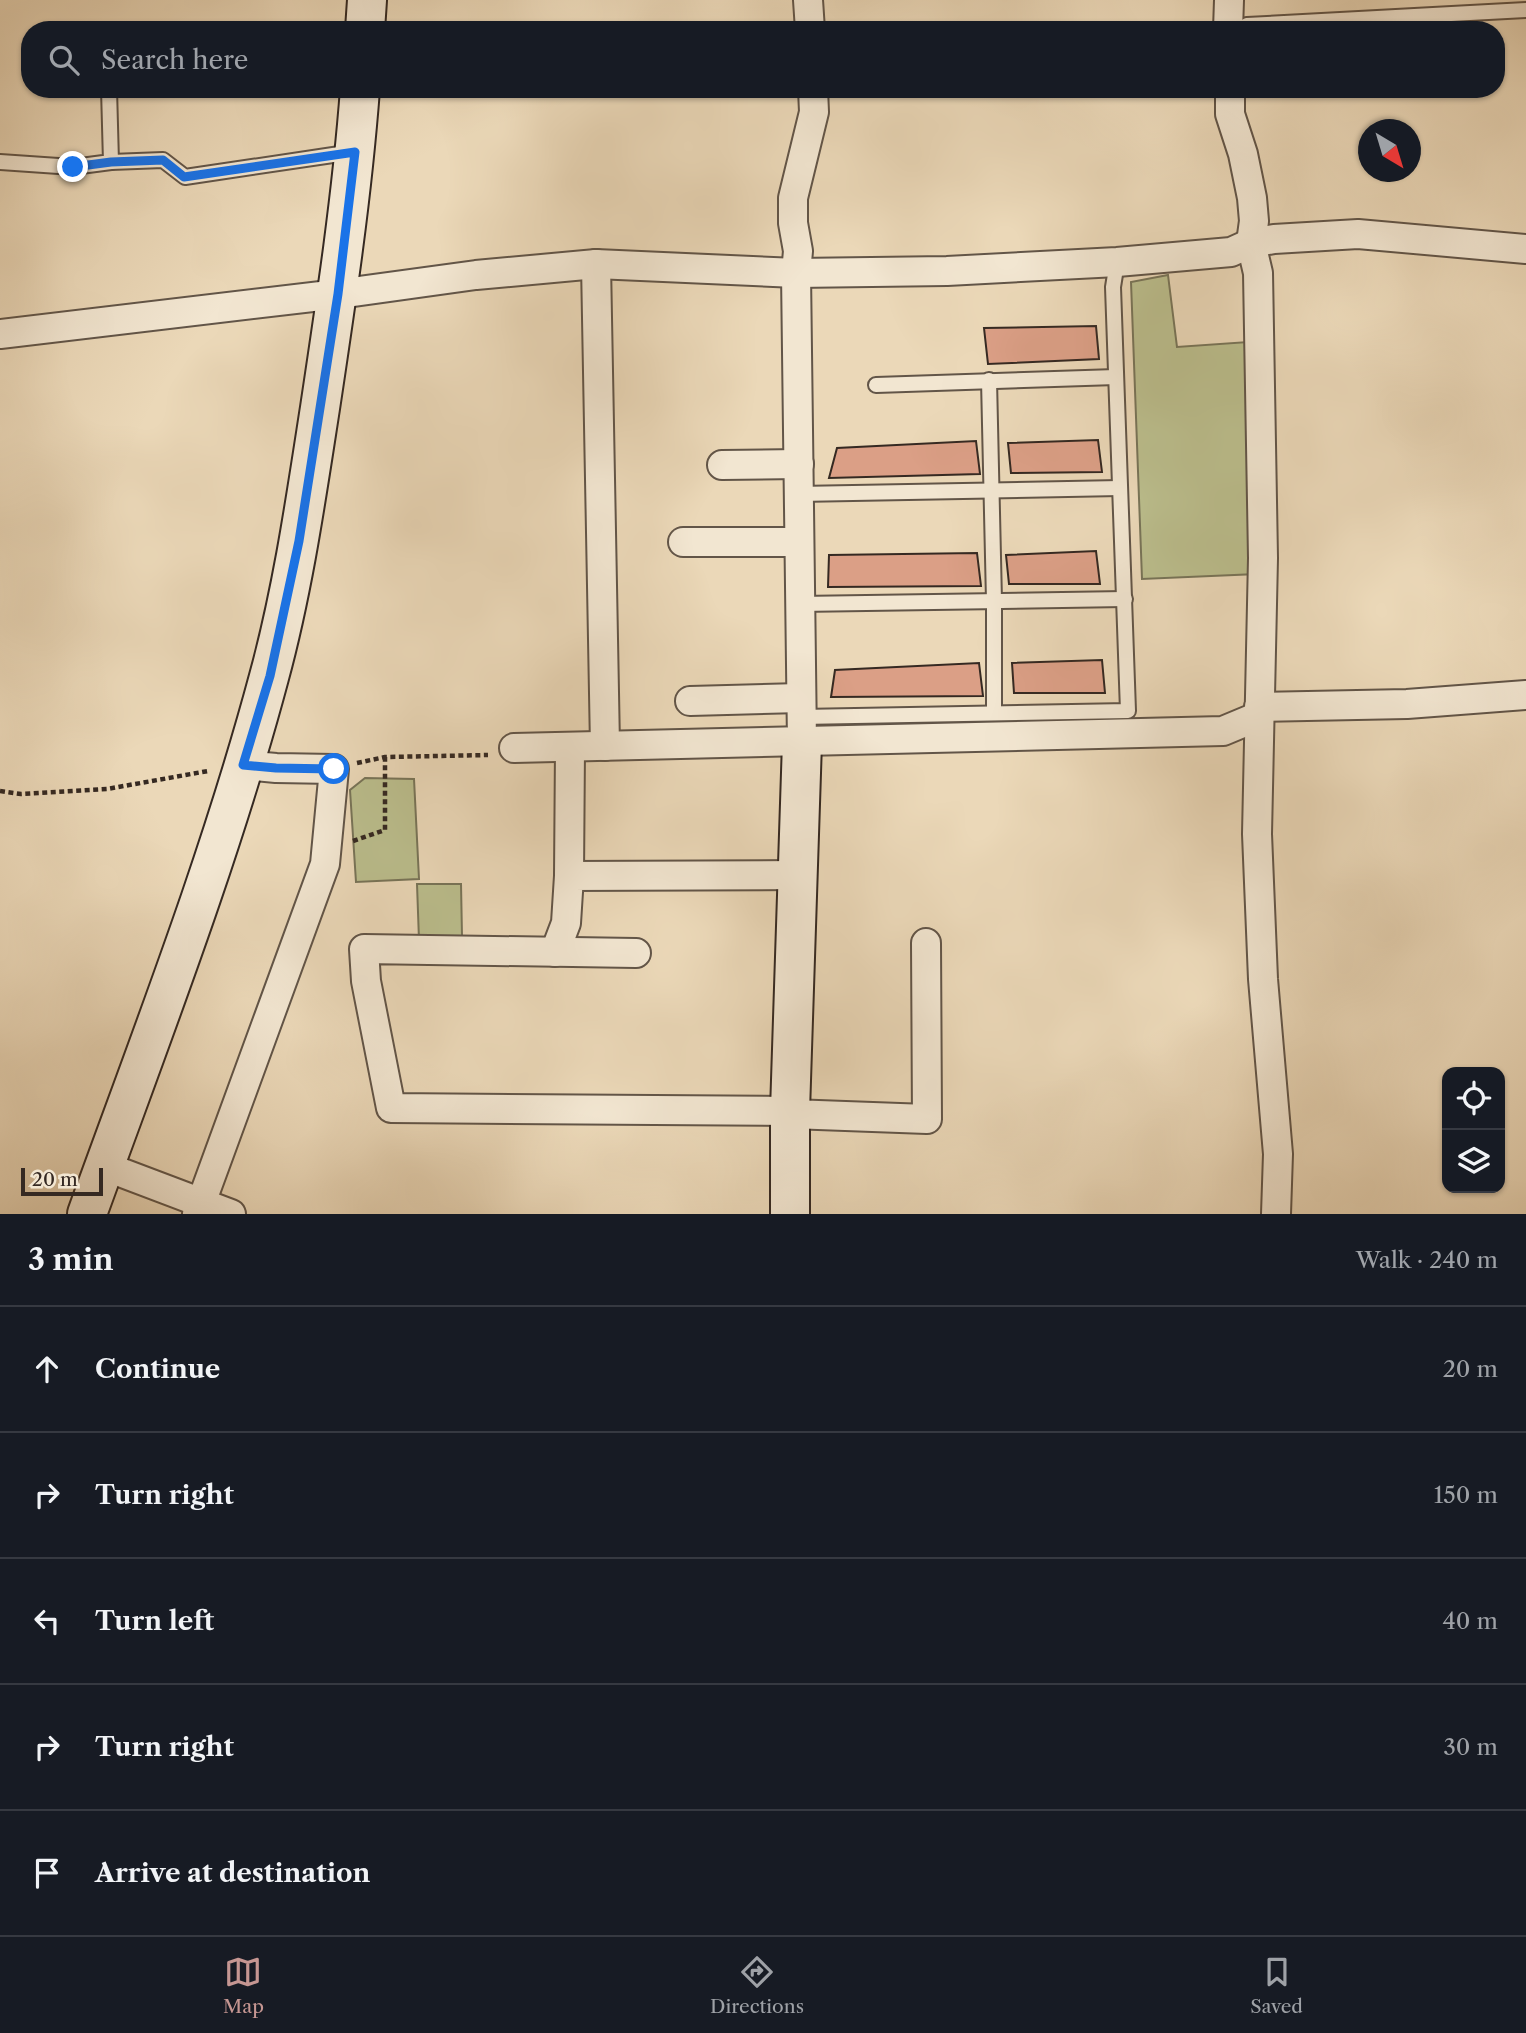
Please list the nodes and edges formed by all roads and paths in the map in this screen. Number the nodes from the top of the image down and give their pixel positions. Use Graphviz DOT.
graph roads {
  1 [pos="367,0"];
  2 [pos="808,0"];
  3 [pos="1228,0"];
  4 [pos="1526,10"];
  5 [pos="366,21"];
  6 [pos="809,21"];
  7 [pos="1228,21"];
  8 [pos="1334,21"];
  9 [pos="109,98"];
  10 [pos="359,98"];
  11 [pos="813,98"];
  12 [pos="1230,98"];
  13 [pos="355,152"];
  14 [pos="0,162"];
  15 [pos="111,162"];
  16 [pos="1251,243"];
  17 [pos="1526,249"];
  18 [pos="1117,262"];
  19 [pos="596,264"];
  20 [pos="796,273"];
  21 [pos="338,294"];
  22 [pos="0,334"];
  23 [pos="1116,377"];
  24 [pos="989,380"];
  25 [pos="876,385"];
  26 [pos="799,464"];
  27 [pos="722,465"];
  28 [pos="1120,488"];
  29 [pos="992,492"];
  30 [pos="798,495"];
  31 [pos="682,542"];
  32 [pos="799,542"];
  33 [pos="1125,599"];
  34 [pos="993,601"];
  35 [pos="799,604"];
  36 [pos="1526,695"];
  37 [pos="690,701"];
  38 [pos="1259,711"];
  39 [pos="994,713"];
  40 [pos="801,719"];
  41 [pos="605,746"];
  42 [pos="513,748"];
  43 [pos="570,748"];
  44 [pos="385,757"];
  45 [pos="243,765"];
  46 [pos="334,769"];
  47 [pos="0,791"];
  48 [pos="327,843"];
  49 [pos="797,875"];
  50 [pos="569,876"];
  51 [pos="926,943"];
  52 [pos="555,952"];
  53 [pos="636,953"];
  54 [pos="790,1113"];
  55 [pos="104,1166"];
  56 [pos="199,1209"];
  57 [pos="87,1214"];
  58 [pos="231,1214"];
  59 [pos="790,1214"];
  60 [pos="1276,1214"];
  1 -- 5 [label="street"];
  2 -- 6 [label="street"];
  3 -- 7 [label="street"];
  4 -- 8 [label="lane"];
  9 -- 15 [label="lane"];
  10 -- 13 [label="street"];
  11 -- 20 [label="street"];
  12 -- 16 [label="street"];
  13 -- 15 [label="lane"];
  13 -- 21 [label="street"];
  14 -- 15 [label="lane"];
  16 -- 17 [label="street"];
  16 -- 18 [label="street"];
  16 -- 38 [label="street"];
  18 -- 20 [label="street"];
  18 -- 23 [label="lane"];
  19 -- 20 [label="street"];
  19 -- 21 [label="street"];
  19 -- 41 [label="street"];
  20 -- 26 [label="street"];
  21 -- 22 [label="street"];
  21 -- 45 [label="street"];
  23 -- 24 [label="lane"];
  23 -- 28 [label="lane"];
  24 -- 25 [label="lane"];
  24 -- 29 [label="lane"];
  26 -- 27 [label="street"];
  26 -- 30 [label="street"];
  28 -- 29 [label="lane"];
  28 -- 33 [label="lane"];
  29 -- 30 [label="lane"];
  29 -- 34 [label="lane"];
  30 -- 32 [label="street"];
  31 -- 32 [label="street"];
  32 -- 35 [label="street"];
  33 -- 34 [label="lane"];
  33 -- 39 [label="lane"];
  34 -- 35 [label="lane"];
  34 -- 39 [label="lane"];
  35 -- 40 [label="street"];
  36 -- 38 [label="street"];
  37 -- 40 [label="street"];
  38 -- 40 [label="street"];
  38 -- 60 [label="street"];
  39 -- 40 [label="lane"];
  40 -- 41 [label="street"];
  40 -- 49 [label="street"];
  41 -- 43 [label="street"];
  42 -- 43 [label="street"];
  42 -- 44 [label="path"];
  43 -- 50 [label="street"];
  44 -- 46 [label="path"];
  44 -- 48 [label="path"];
  45 -- 46 [label="street"];
  45 -- 47 [label="path"];
  45 -- 55 [label="street"];
  46 -- 48 [label="street"];
  48 -- 56 [label="street"];
  49 -- 50 [label="street"];
  49 -- 54 [label="street"];
  50 -- 52 [label="street"];
  51 -- 54 [label="street"];
  52 -- 53 [label="street"];
  52 -- 54 [label="street"];
  54 -- 59 [label="street"];
  55 -- 56 [label="street"];
  55 -- 57 [label="street"];
  56 -- 58 [label="street"];
}
